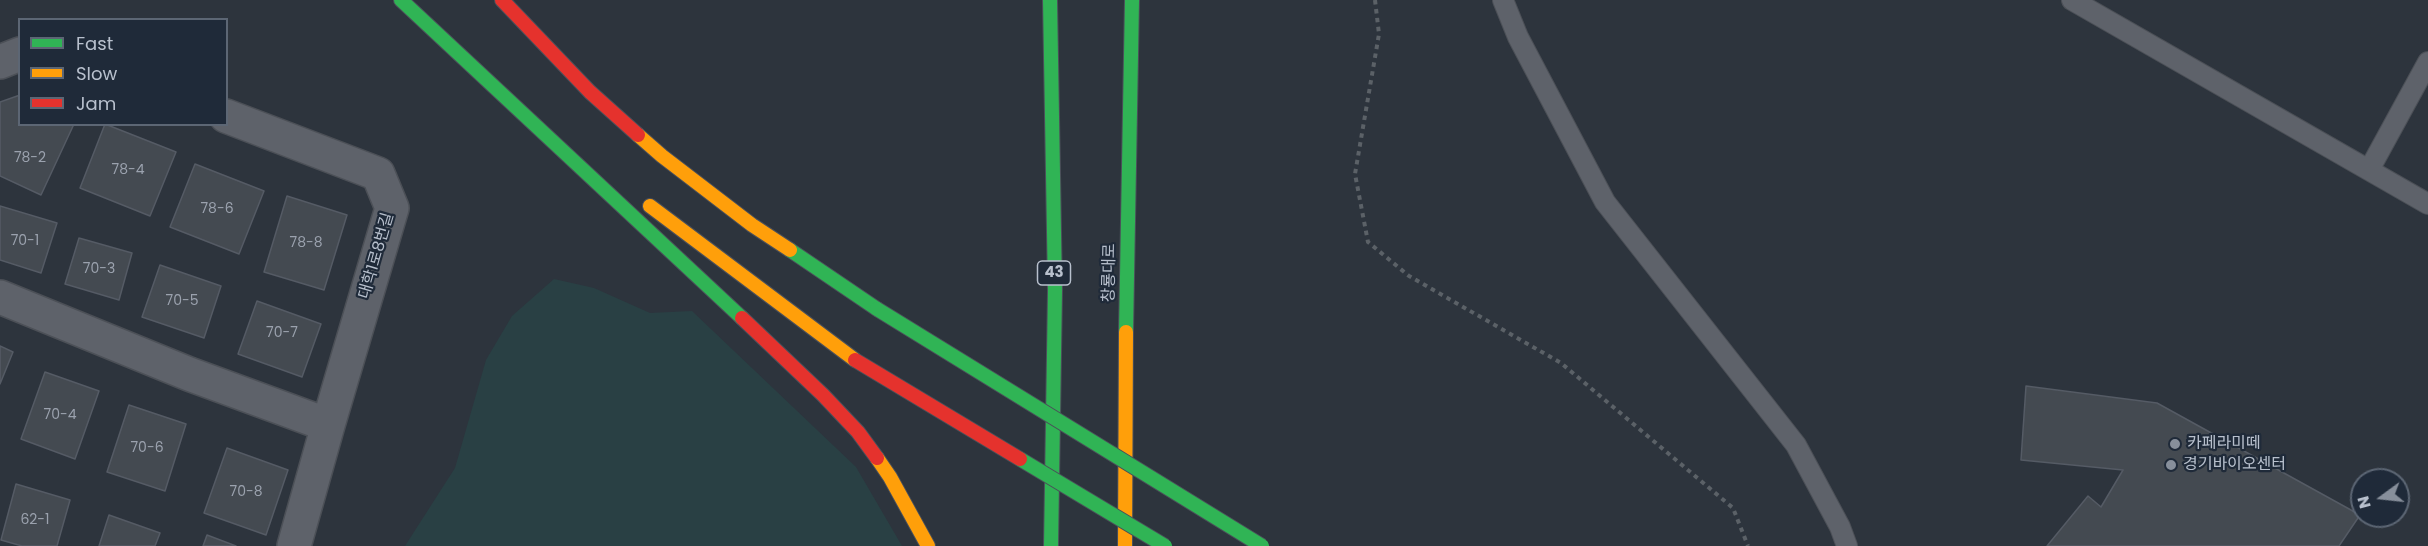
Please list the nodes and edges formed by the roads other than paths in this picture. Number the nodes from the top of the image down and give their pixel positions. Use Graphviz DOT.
graph roads {
  1 [pos="401,0"];
  2 [pos="502,0"];
  3 [pos="1050,0"];
  4 [pos="1132,0"];
  5 [pos="1503,0"];
  6 [pos="2072,0"];
  7 [pos="18,55"];
  8 [pos="0,62"];
  9 [pos="2428,62"];
  10 [pos="483,75"];
  11 [pos="228,117"];
  12 [pos="602,169"];
  13 [pos="2369,170"];
  14 [pos="639,197"];
  15 [pos="2428,204"];
  16 [pos="0,297"];
  17 [pos="328,425"];
  18 [pos="294,546"];
  19 [pos="928,546"];
  20 [pos="1051,546"];
  21 [pos="1125,546"];
  22 [pos="1165,546"];
  23 [pos="1262,546"];
  24 [pos="1846,546"];
  1 -- 10 [label="main road"];
  2 -- 23 [label="main road, bridge"];
  3 -- 20 [label="main road, 43"];
  4 -- 21 [label="main road, 창룡대로"];
  5 -- 24 [label="lane"];
  6 -- 13 [label="lane"];
  7 -- 8 [label="street"];
  9 -- 13 [label="lane"];
  10 -- 12 [label="main road"];
  10 -- 19 [label="main road"];
  11 -- 17 [label="street, 대학1로8번길"];
  13 -- 15 [label="lane"];
  14 -- 22 [label="main road, bridge"];
  16 -- 17 [label="street"];
  17 -- 18 [label="street, 대학1로8번길"];
}
